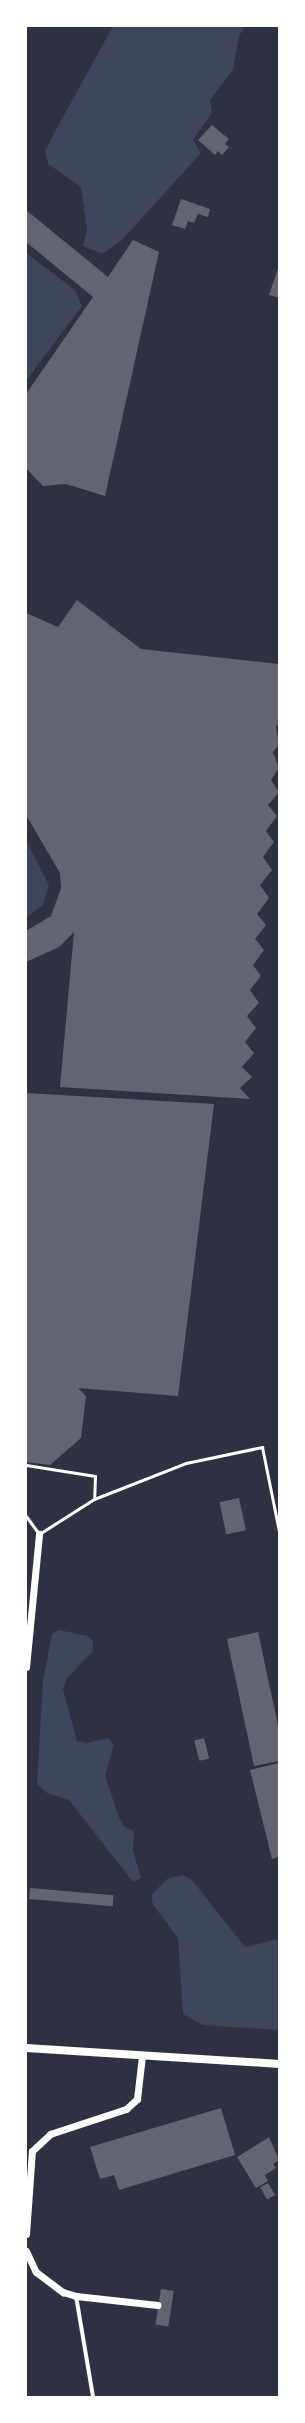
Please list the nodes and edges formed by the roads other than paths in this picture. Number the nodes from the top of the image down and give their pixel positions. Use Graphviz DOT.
graph roads {
  1 [pos="26,1465"];
  2 [pos="94,1499"];
  3 [pos="26,1516"];
  4 [pos="279,1531"];
  5 [pos="39,1534"];
  6 [pos="26,1667"];
  7 [pos="26,2048"];
  8 [pos="142,2056"];
  9 [pos="279,2064"];
  10 [pos="26,2234"];
  11 [pos="26,2251"];
  12 [pos="76,2296"];
  13 [pos="158,2305"];
  14 [pos="93,2397"];
  1 -- 2 [label="lane"];
  2 -- 4 [label="lane"];
  2 -- 5 [label="lane"];
  3 -- 5 [label="lane"];
  5 -- 6 [label="street"];
  7 -- 8 [label="main road"];
  8 -- 9 [label="main road"];
  8 -- 10 [label="street"];
  11 -- 12 [label="street"];
  12 -- 13 [label="street"];
  12 -- 14 [label="street"];
}
